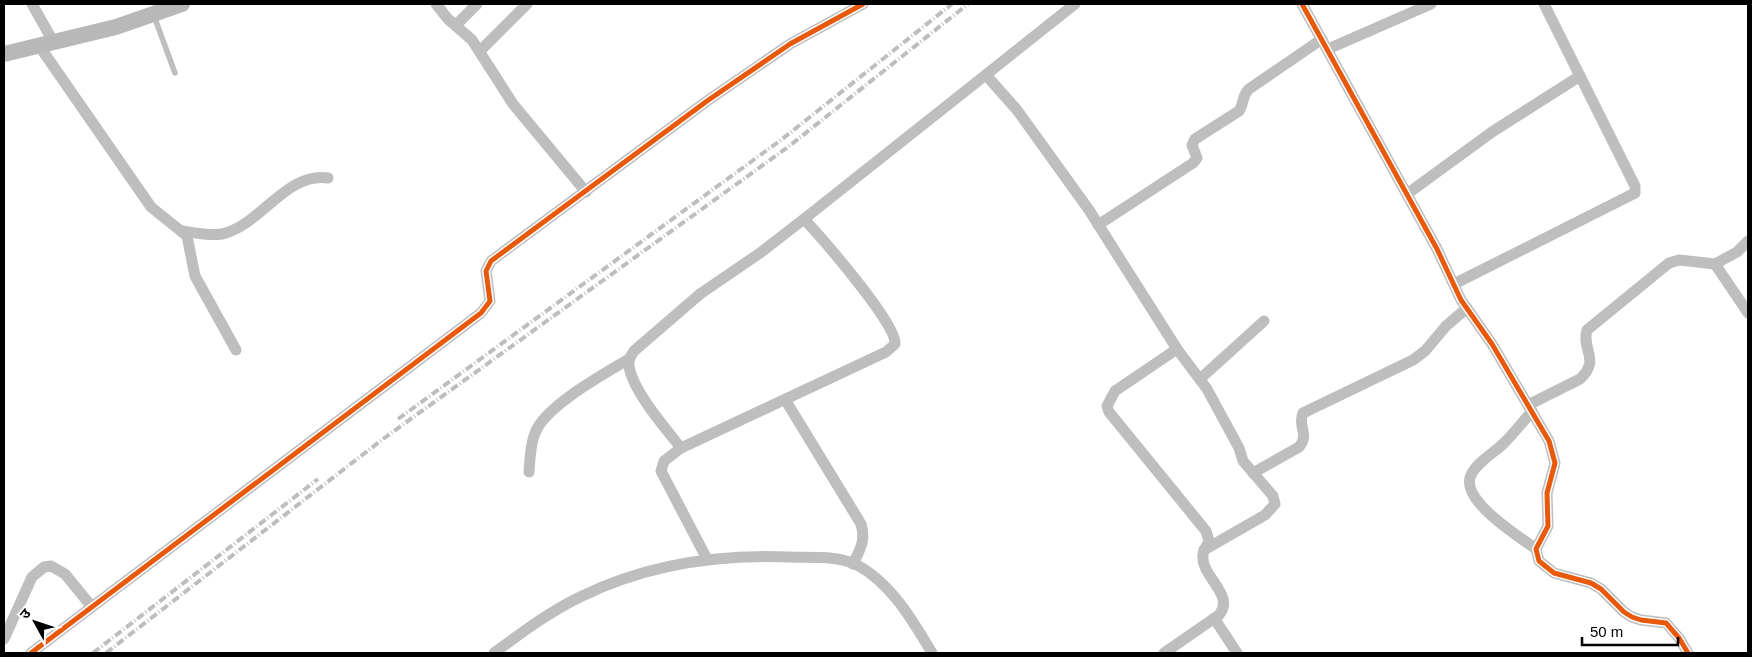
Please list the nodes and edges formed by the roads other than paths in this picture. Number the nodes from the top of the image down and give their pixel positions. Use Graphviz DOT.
graph roads {
  1 [pos="32,4"];
  2 [pos="182,4"];
  3 [pos="436,4"];
  4 [pos="477,4"];
  5 [pos="527,4"];
  6 [pos="863,4"];
  7 [pos="1075,4"];
  8 [pos="1302,4"];
  9 [pos="1431,4"];
  10 [pos="1544,4"];
  11 [pos="153,15"];
  12 [pos="456,25"];
  13 [pos="1325,44"];
  14 [pos="47,45"];
  15 [pos="480,51"];
  16 [pos="4,54"];
  17 [pos="175,73"];
  18 [pos="986,75"];
  19 [pos="1580,76"];
  20 [pos="328,178"];
  21 [pos="586,192"];
  22 [pos="1407,194"];
  23 [pos="804,219"];
  24 [pos="1098,225"];
  25 [pos="183,231"];
  26 [pos="1748,241"];
  27 [pos="1715,264"];
  28 [pos="1454,284"];
  29 [pos="1466,308"];
  30 [pos="1748,313"];
  31 [pos="1264,321"];
  32 [pos="1177,349"];
  33 [pos="236,350"];
  34 [pos="629,359"];
  35 [pos="1200,378"];
  36 [pos="786,400"];
  37 [pos="1530,408"];
  38 [pos="681,448"];
  39 [pos="529,472"];
  40 [pos="1253,473"];
  41 [pos="1536,549"];
  42 [pos="1204,550"];
  43 [pos="707,559"];
  44 [pos="853,564"];
  45 [pos="92,607"];
  46 [pos="1214,618"];
  47 [pos="4,640"];
  48 [pos="32,653"];
  49 [pos="494,653"];
  50 [pos="932,653"];
  51 [pos="1164,653"];
  52 [pos="1237,653"];
  53 [pos="1688,653"];
  1 -- 14 [label="street"];
  2 -- 11 [label="main road"];
  3 -- 12 [label="street"];
  4 -- 12 [label="street"];
  5 -- 15 [label="street"];
  6 -- 21 [label="street"];
  7 -- 18 [label="street"];
  8 -- 13 [label="street"];
  9 -- 13 [label="street"];
  10 -- 19 [label="street"];
  11 -- 14 [label="main road"];
  11 -- 17 [label="lane"];
  12 -- 15 [label="street"];
  13 -- 22 [label="street"];
  13 -- 24 [label="street"];
  14 -- 16 [label="main road"];
  14 -- 25 [label="street"];
  15 -- 21 [label="street"];
  18 -- 23 [label="street"];
  18 -- 24 [label="street"];
  19 -- 22 [label="street"];
  19 -- 28 [label="street"];
  20 -- 25 [label="street"];
  21 -- 45 [label="street"];
  22 -- 28 [label="street"];
  23 -- 34 [label="street"];
  23 -- 36 [label="street"];
  24 -- 32 [label="street"];
  25 -- 33 [label="street"];
  26 -- 27 [label="street"];
  27 -- 30 [label="street"];
  27 -- 37 [label="street"];
  28 -- 29 [label="street"];
  29 -- 37 [label="street"];
  29 -- 40 [label="street"];
  31 -- 35 [label="street"];
  32 -- 35 [label="street"];
  32 -- 42 [label="street"];
  34 -- 38 [label="street"];
  34 -- 39 [label="street"];
  35 -- 40 [label="street"];
  36 -- 38 [label="street"];
  36 -- 44 [label="street"];
  37 -- 41 [label="street"];
  37 -- 41 [label="street"];
  38 -- 43 [label="street"];
  40 -- 42 [label="street"];
  41 -- 53 [label="street"];
  42 -- 46 [label="street"];
  43 -- 44 [label="street"];
  43 -- 49 [label="street"];
  44 -- 50 [label="street"];
  45 -- 47 [label="street"];
  45 -- 48 [label="street"];
  46 -- 51 [label="street"];
  46 -- 52 [label="street"];
}
